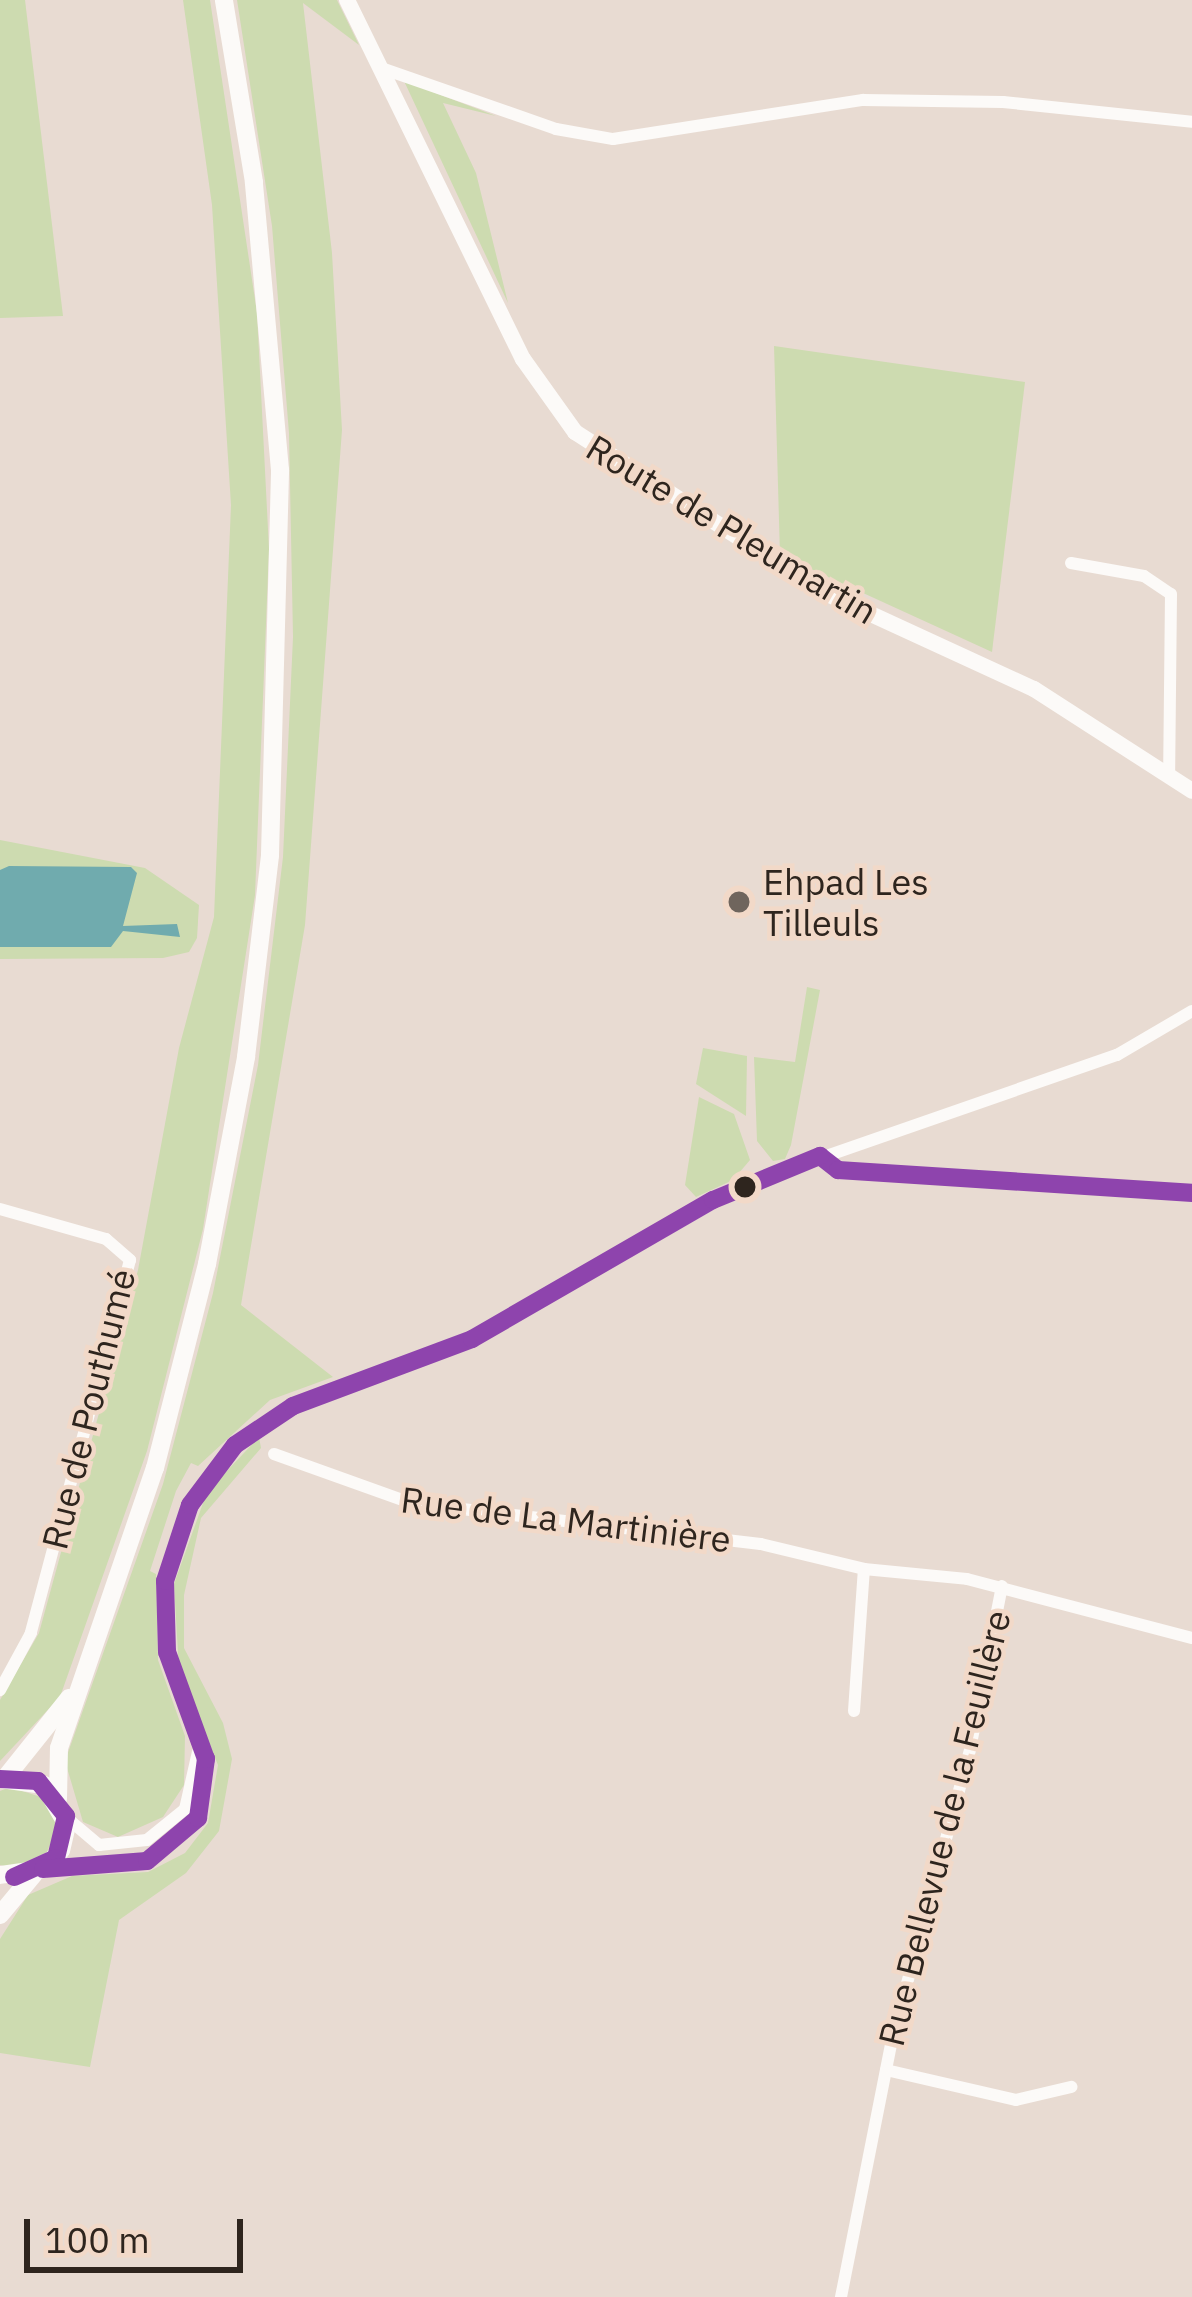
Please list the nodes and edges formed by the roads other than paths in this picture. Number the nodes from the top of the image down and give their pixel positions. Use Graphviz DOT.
graph roads {
  1 [pos="224,0"];
  2 [pos="347,0"];
  3 [pos="381,68"];
  4 [pos="1192,122"];
  5 [pos="1071,563"];
  6 [pos="1169,777"];
  7 [pos="1192,791"];
  8 [pos="1192,1011"];
  9 [pos="820,1156"];
  10 [pos="1192,1193"];
  11 [pos="0,1208"];
  12 [pos="274,1454"];
  13 [pos="863,1569"];
  14 [pos="1002,1586"];
  15 [pos="1192,1639"];
  16 [pos="82,1680"];
  17 [pos="0,1690"];
  18 [pos="854,1711"];
  19 [pos="198,1739"];
  20 [pos="3,1778"];
  21 [pos="62,1807"];
  22 [pos="39,1872"];
  23 [pos="0,1874"];
  24 [pos="0,1916"];
  25 [pos="886,2070"];
  26 [pos="1072,2087"];
  27 [pos="841,2297"];
  1 -- 16 [label="main road"];
  2 -- 3 [label="main road, Route de Pleumartin"];
  3 -- 4 [label="street"];
  3 -- 6 [label="main road, Route de Pleumartin"];
  5 -- 6 [label="street"];
  6 -- 7 [label="main road, Route de Pleumartin"];
  8 -- 9 [label="street"];
  9 -- 10 [label="street"];
  9 -- 19 [label="street"];
  11 -- 17 [label="street, Rue de Pouthumé"];
  12 -- 13 [label="street, Rue de La Martinière"];
  13 -- 14 [label="street, Rue de La Martinière"];
  13 -- 18 [label="street"];
  14 -- 15 [label="street, Rue de La Martinière"];
  14 -- 25 [label="street, Rue Bellevue de la Feuillère"];
  16 -- 20 [label="main road"];
  16 -- 21 [label="main road"];
  19 -- 21 [label="street"];
  19 -- 22 [label="street"];
  20 -- 21 [label="main road"];
  21 -- 22 [label="main road"];
  22 -- 23 [label="main road"];
  22 -- 24 [label="main road"];
  25 -- 26 [label="street, Rue Bellevue de la Feuillère"];
  25 -- 27 [label="street, Rue Bellevue de la Feuillère"];
}
